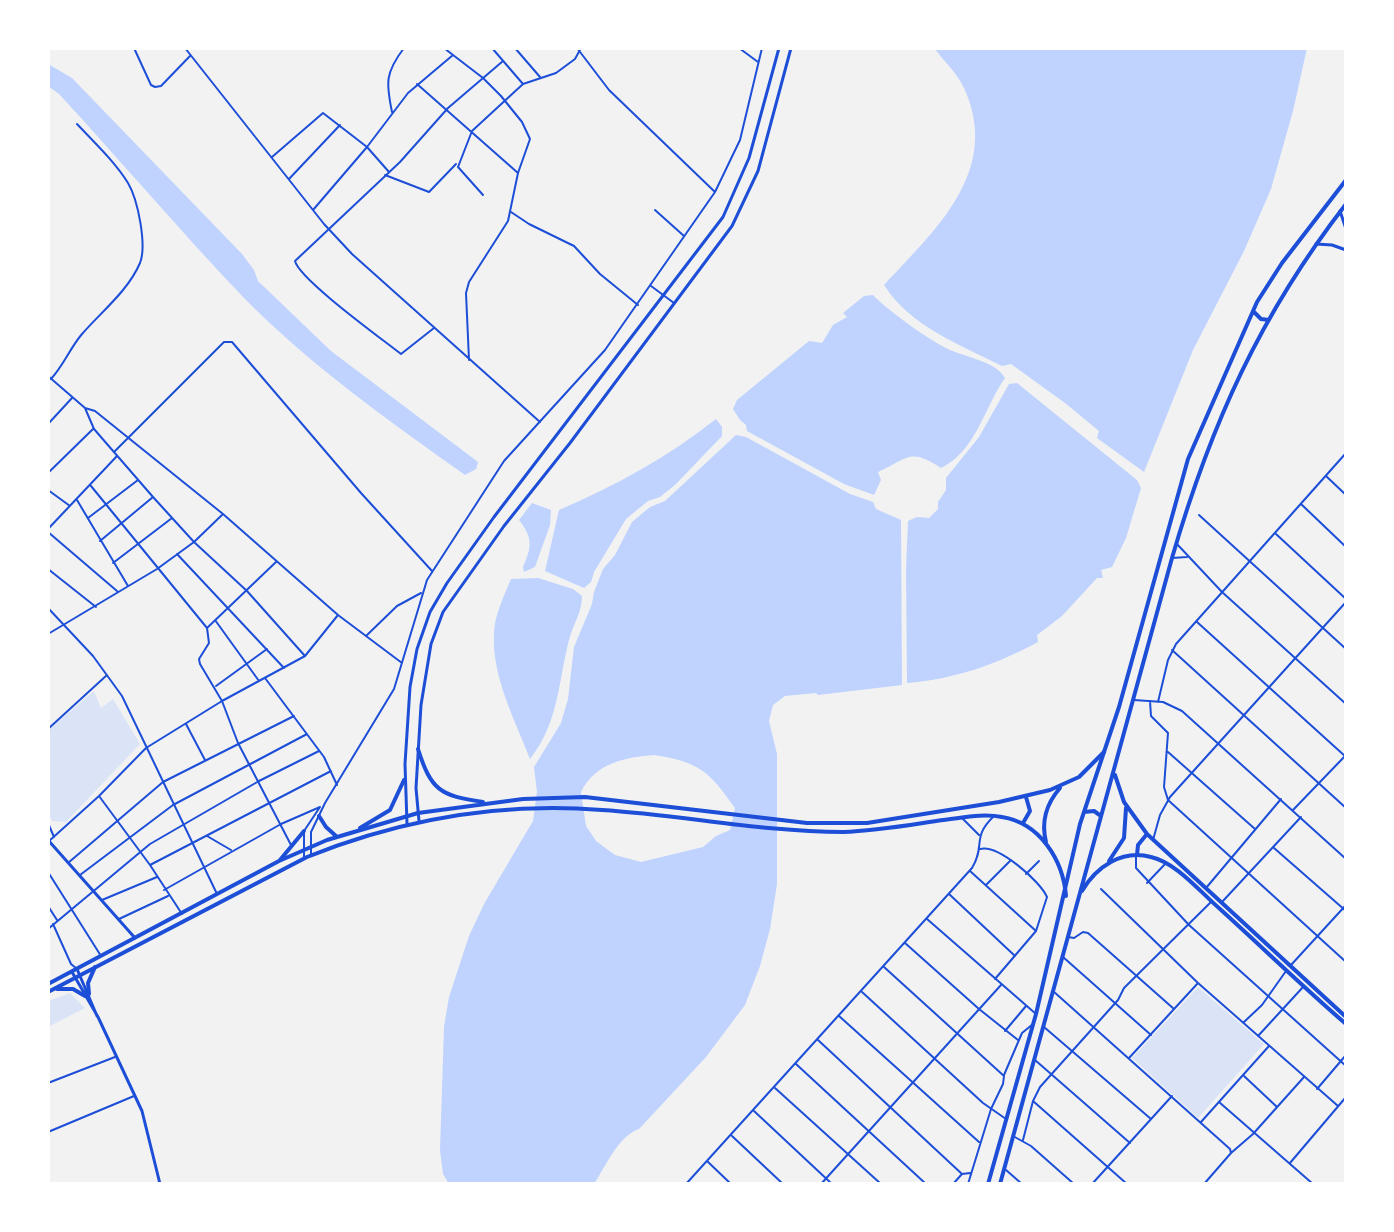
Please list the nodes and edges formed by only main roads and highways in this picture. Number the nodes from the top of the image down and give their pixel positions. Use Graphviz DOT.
graph roads {
  1 [pos="778,48"];
  2 [pos="791,48"];
  3 [pos="1346,180"];
  4 [pos="1346,204"];
  5 [pos="1340,211"];
  6 [pos="1346,230"];
  7 [pos="1316,244"];
  8 [pos="1346,250"];
  9 [pos="1252,311"];
  10 [pos="1270,320"];
  11 [pos="418,748"];
  12 [pos="1104,752"];
  13 [pos="1114,773"];
  14 [pos="404,780"];
  15 [pos="1063,786"];
  16 [pos="1025,797"];
  17 [pos="1125,802"];
  18 [pos="490,803"];
  19 [pos="418,813"];
  20 [pos="1084,813"];
  21 [pos="319,816"];
  22 [pos="406,816"];
  23 [pos="1102,816"];
  24 [pos="419,821"];
  25 [pos="407,824"];
  26 [pos="1023,824"];
  27 [pos="304,831"];
  28 [pos="355,831"];
  29 [pos="1147,834"];
  30 [pos="337,837"];
  31 [pos="48,841"];
  32 [pos="1047,845"];
  33 [pos="1137,855"];
  34 [pos="279,861"];
  35 [pos="1107,864"];
  36 [pos="1066,896"];
  37 [pos="1079,897"];
  38 [pos="135,938"];
  39 [pos="96,966"];
  40 [pos="74,970"];
  41 [pos="77,976"];
  42 [pos="48,984"];
  43 [pos="53,989"];
  44 [pos="48,992"];
  45 [pos="87,995"];
  46 [pos="1346,1017"];
  47 [pos="1346,1024"];
  48 [pos="160,1184"];
  49 [pos="987,1184"];
  50 [pos="1000,1184"];
  1 -- 14 [label="main road"];
  2 -- 11 [label="main road"];
  3 -- 9 [label="main road"];
  4 -- 5 [label="main road"];
  5 -- 6 [label="main road"];
  5 -- 7 [label="main road"];
  7 -- 8 [label="main road"];
  7 -- 10 [label="main road"];
  9 -- 10 [label="main road"];
  9 -- 12 [label="main road"];
  10 -- 13 [label="main road"];
  11 -- 18 [label="main road"];
  11 -- 19 [label="main road"];
  12 -- 15 [label="main road"];
  12 -- 20 [label="main road"];
  13 -- 17 [label="main road"];
  13 -- 23 [label="main road"];
  14 -- 22 [label="main road"];
  14 -- 28 [label="main road"];
  15 -- 16 [label="main road"];
  15 -- 32 [label="main road"];
  16 -- 18 [label="main road"];
  16 -- 26 [label="main road"];
  17 -- 29 [label="main road"];
  17 -- 35 [label="main road"];
  18 -- 19 [label="main road"];
  19 -- 22 [label="main road"];
  19 -- 24 [label="main road"];
  20 -- 23 [label="main road"];
  20 -- 36 [label="main road"];
  21 -- 30 [label="main road"];
  22 -- 25 [label="main road"];
  22 -- 28 [label="main road"];
  23 -- 37 [label="main road"];
  24 -- 25 [label="main road"];
  24 -- 26 [label="main road"];
  25 -- 39 [label="main road"];
  26 -- 32 [label="main road"];
  27 -- 34 [label="main road"];
  28 -- 30 [label="main road"];
  29 -- 33 [label="main road"];
  29 -- 46 [label="main road"];
  30 -- 34 [label="main road"];
  31 -- 38 [label="main road"];
  32 -- 36 [label="main road"];
  33 -- 35 [label="main road"];
  33 -- 47 [label="main road"];
  34 -- 38 [label="main road"];
  35 -- 37 [label="main road"];
  36 -- 49 [label="main road"];
  37 -- 50 [label="main road"];
  38 -- 40 [label="main road"];
  39 -- 41 [label="main road"];
  39 -- 45 [label="main road"];
  40 -- 41 [label="main road"];
  40 -- 42 [label="main road"];
  41 -- 43 [label="main road"];
  41 -- 45 [label="main road"];
  43 -- 44 [label="main road"];
  43 -- 45 [label="main road"];
  45 -- 48 [label="main road"];
}
